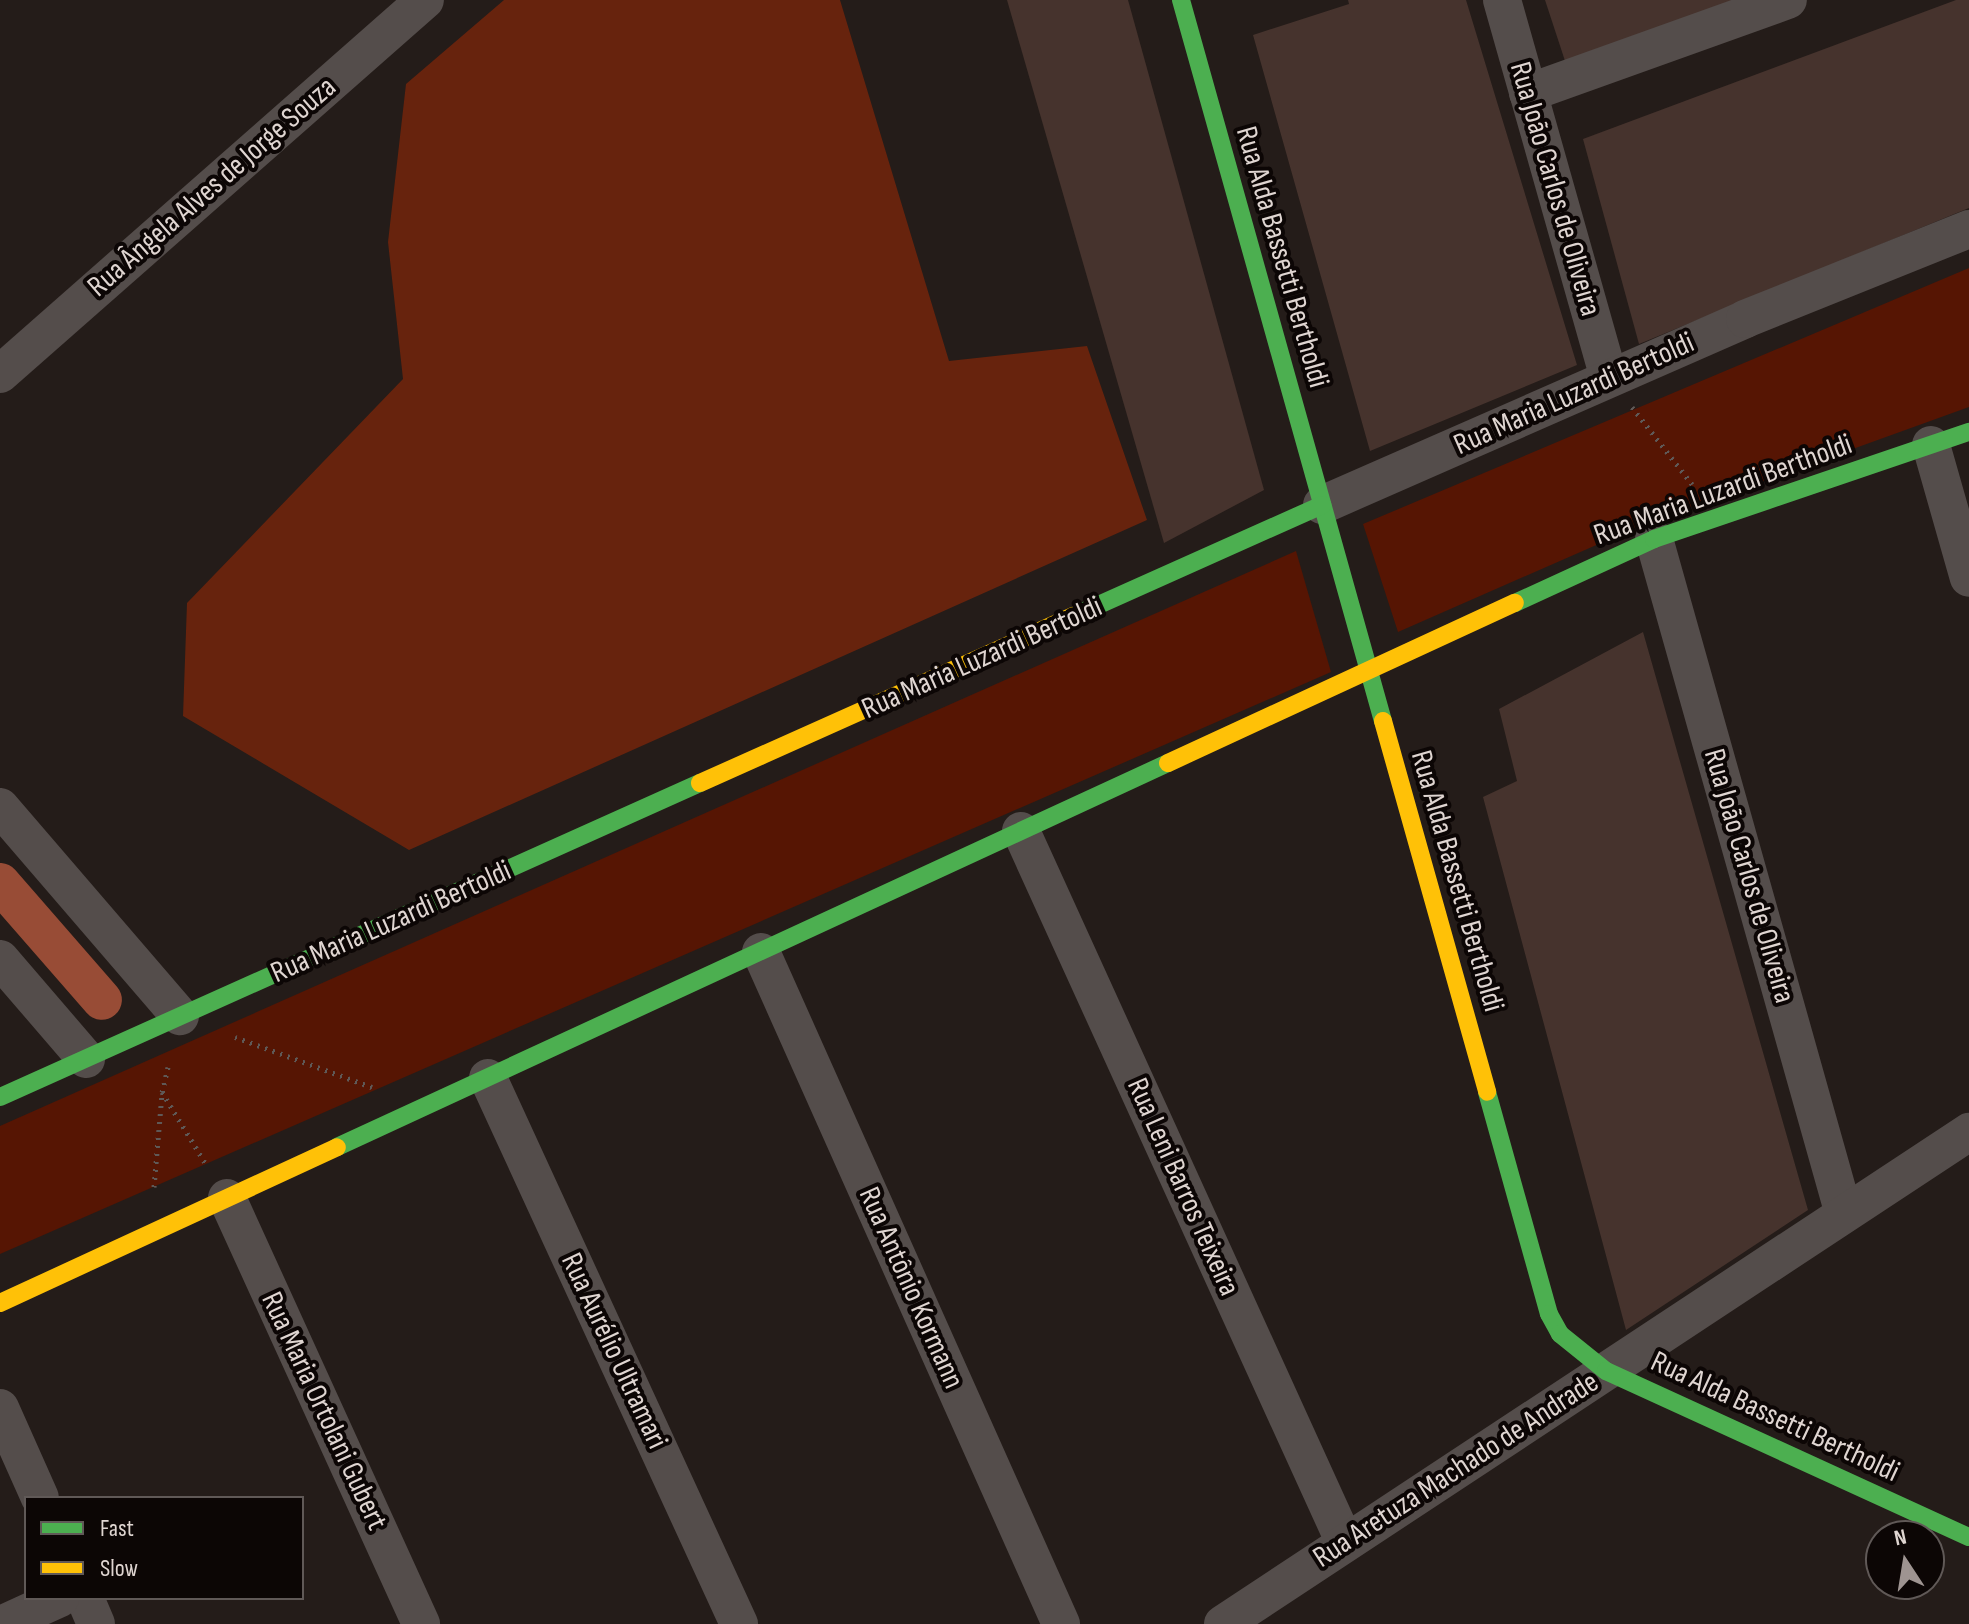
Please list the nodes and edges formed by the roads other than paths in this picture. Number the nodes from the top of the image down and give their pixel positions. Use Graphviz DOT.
graph roads {
  1 [pos="425,0"];
  2 [pos="1181,0"];
  3 [pos="1502,0"];
  4 [pos="1788,0"];
  5 [pos="1528,93"];
  6 [pos="1969,229"];
  7 [pos="0,374"];
  8 [pos="1609,378"];
  9 [pos="1969,432"];
  10 [pos="1931,445"];
  11 [pos="1322,505"];
  12 [pos="1654,539"];
  13 [pos="1969,578"];
  14 [pos="1369,671"];
  15 [pos="0,807"];
  16 [pos="1021,831"];
  17 [pos="761,952"];
  18 [pos="0,959"];
  19 [pos="180,1016"];
  20 [pos="86,1059"];
  21 [pos="488,1078"];
  22 [pos="0,1097"];
  23 [pos="1969,1132"];
  24 [pos="227,1198"];
  25 [pos="1844,1214"];
  26 [pos="0,1303"];
  27 [pos="1606,1371"];
  28 [pos="0,1408"];
  29 [pos="39,1496"];
  30 [pos="1969,1537"];
  31 [pos="1345,1543"];
  32 [pos="56,1600"];
  33 [pos="86,1600"];
  34 [pos="3,1624"];
  35 [pos="96,1624"];
  36 [pos="421,1624"];
  37 [pos="739,1624"];
  38 [pos="1061,1624"];
  39 [pos="1223,1624"];
  1 -- 7 [label="street, Rua Ângela Alves de Jorge Souza"];
  2 -- 11 [label="street, Rua Alda Bassetti Bertholdi"];
  3 -- 5 [label="street, Rua João Carlos de Oliveira"];
  4 -- 5 [label="street"];
  5 -- 8 [label="street, Rua João Carlos de Oliveira"];
  6 -- 8 [label="street, Rua Maria Luzardi Bertoldi"];
  8 -- 11 [label="street, Rua Maria Luzardi Bertoldi"];
  9 -- 10 [label="street, Rua Maria Luzardi Bertholdi"];
  10 -- 12 [label="street, Rua Maria Luzardi Bertholdi"];
  10 -- 13 [label="street"];
  11 -- 14 [label="street, Rua Alda Bassetti Bertholdi"];
  11 -- 19 [label="street, Rua Maria Luzardi Bertoldi"];
  12 -- 14 [label="street, Rua Maria Luzardi Bertholdi"];
  12 -- 25 [label="street, Rua João Carlos de Oliveira"];
  14 -- 16 [label="street"];
  14 -- 27 [label="street, Rua Alda Bassetti Bertholdi"];
  15 -- 19 [label="street"];
  16 -- 17 [label="street"];
  16 -- 31 [label="street, Rua Leni Barros Teixeira"];
  17 -- 21 [label="street"];
  17 -- 38 [label="street, Rua Antônio Kormann"];
  18 -- 20 [label="street"];
  19 -- 20 [label="street, Rua Maria Luzardi Bertoldi"];
  20 -- 22 [label="street, Rua Maria Luzardi Bertoldi"];
  21 -- 24 [label="street"];
  21 -- 37 [label="street, Rua Aurélio Ultramari"];
  23 -- 25 [label="street, Rua Aretuza Machado de Andrade"];
  24 -- 26 [label="street"];
  24 -- 36 [label="street, Rua Maria Ortolani Gubert"];
  25 -- 27 [label="street, Rua Aretuza Machado de Andrade"];
  27 -- 30 [label="street, Rua Alda Bassetti Bertholdi"];
  27 -- 31 [label="street, Rua Aretuza Machado de Andrade"];
  28 -- 29 [label="street"];
  31 -- 39 [label="street, Rua Aretuza Machado de Andrade"];
  32 -- 34 [label="street"];
  33 -- 35 [label="street"];
}
